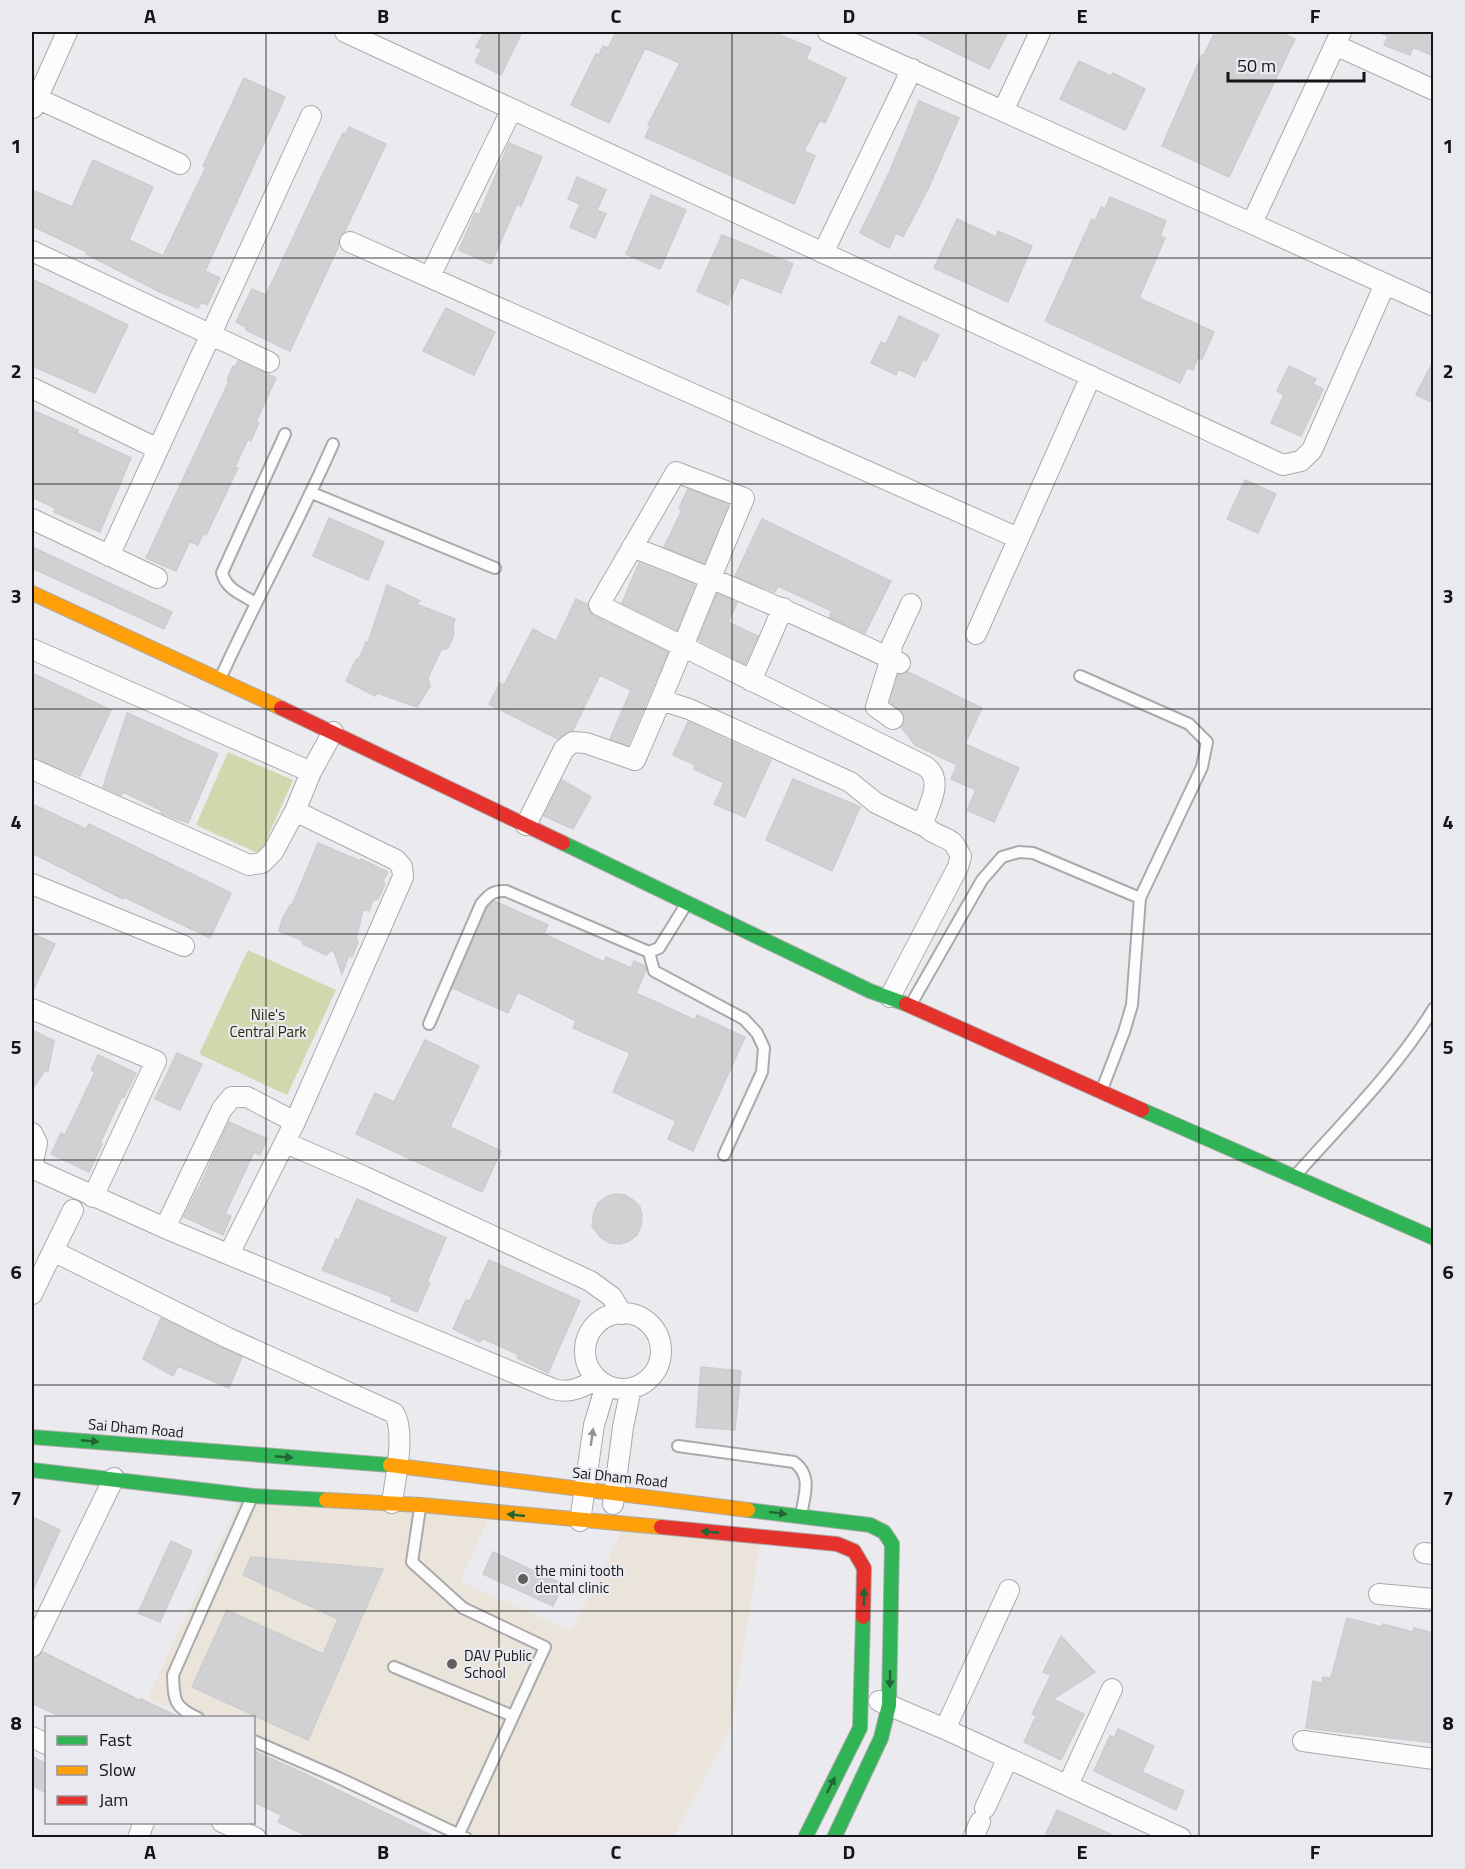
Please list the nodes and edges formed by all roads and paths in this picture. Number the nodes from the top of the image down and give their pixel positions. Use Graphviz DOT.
graph roads {
  1 [pos="67,32"];
  2 [pos="345,32"];
  3 [pos="828,32"];
  4 [pos="1040,32"];
  5 [pos="1338,38"];
  6 [pos="912,69"];
  7 [pos="1434,90"];
  8 [pos="33,102"];
  9 [pos="512,109"];
  10 [pos="1003,111"];
  11 [pos="311,116"];
  12 [pos="180,164"];
  13 [pos="1251,223"];
  14 [pos="350,242"];
  15 [pos="32,250"];
  16 [pos="823,252"];
  17 [pos="430,276"];
  18 [pos="1385,284"];
  19 [pos="1434,306"];
  20 [pos="211,334"];
  21 [pos="269,362"];
  22 [pos="1091,376"];
  23 [pos="32,388"];
  24 [pos="285,434"];
  25 [pos="333,444"];
  26 [pos="158,449"];
  27 [pos="312,493"];
  28 [pos="32,519"];
  29 [pos="1018,538"];
  30 [pos="632,547"];
  31 [pos="109,556"];
  32 [pos="495,568"];
  33 [pos="711,577"];
  34 [pos="157,578"];
  35 [pos="32,593"];
  36 [pos="256,603"];
  37 [pos="911,604"];
  38 [pos="783,608"];
  39 [pos="976,634"];
  40 [pos="681,647"];
  41 [pos="32,649"];
  42 [pos="896,661"];
  43 [pos="1080,676"];
  44 [pos="219,681"];
  45 [pos="751,681"];
  46 [pos="661,700"];
  47 [pos="893,719"];
  48 [pos="333,732"];
  49 [pos="32,769"];
  50 [pos="311,772"];
  51 [pos="295,811"];
  52 [pos="526,825"];
  53 [pos="926,827"];
  54 [pos="32,884"];
  55 [pos="1140,898"];
  56 [pos="687,903"];
  57 [pos="184,946"];
  58 [pos="649,952"];
  59 [pos="890,997"];
  60 [pos="910,1006"];
  61 [pos="1434,1008"];
  62 [pos="32,1009"];
  63 [pos="429,1024"];
  64 [pos="1101,1092"];
  65 [pos="295,1122"];
  66 [pos="32,1133"];
  67 [pos="285,1143"];
  68 [pos="724,1155"];
  69 [pos="1294,1177"];
  70 [pos="93,1197"];
  71 [pos="73,1210"];
  72 [pos="165,1228"];
  73 [pos="1434,1239"];
  74 [pos="53,1251"];
  75 [pos="229,1254"];
  76 [pos="32,1294"];
  77 [pos="622,1314"];
  78 [pos="602,1382"];
  79 [pos="631,1388"];
  80 [pos="32,1437"];
  81 [pos="678,1446"];
  82 [pos="397,1466"];
  83 [pos="32,1470"];
  84 [pos="114,1478"];
  85 [pos="585,1490"];
  86 [pos="616,1492"];
  87 [pos="253,1496"];
  88 [pos="392,1503"];
  89 [pos="421,1505"];
  90 [pos="801,1516"];
  91 [pos="580,1521"];
  92 [pos="609,1523"];
  93 [pos="892,1544"];
  94 [pos="854,1551"];
  95 [pos="1009,1590"];
  96 [pos="1379,1594"];
  97 [pos="1434,1599"];
  98 [pos="32,1647"];
  99 [pos="394,1667"];
  100 [pos="1112,1689"];
  101 [pos="862,1696"];
  102 [pos="889,1705"];
  103 [pos="194,1716"];
  104 [pos="513,1716"];
  105 [pos="945,1729"];
  106 [pos="1303,1741"];
  107 [pos="255,1742"];
  108 [pos="1008,1758"];
  109 [pos="1434,1759"];
  110 [pos="1068,1785"];
  111 [pos="979,1823"];
  112 [pos="226,1824"];
  113 [pos="463,1836"];
  114 [pos="256,1838"];
  115 [pos="805,1838"];
  116 [pos="834,1838"];
  117 [pos="1180,1838"];
  1 -- 8 [label="street"];
  2 -- 9 [label="street"];
  3 -- 6 [label="street"];
  4 -- 10 [label="street"];
  5 -- 7 [label="street"];
  5 -- 13 [label="street"];
  6 -- 10 [label="street"];
  6 -- 16 [label="street"];
  8 -- 12 [label="street"];
  9 -- 16 [label="street"];
  9 -- 17 [label="street"];
  10 -- 13 [label="street"];
  11 -- 20 [label="street"];
  13 -- 18 [label="street"];
  14 -- 17 [label="street"];
  15 -- 20 [label="street"];
  16 -- 22 [label="street"];
  17 -- 29 [label="street"];
  18 -- 19 [label="street"];
  18 -- 22 [label="street"];
  20 -- 21 [label="street"];
  20 -- 26 [label="street"];
  22 -- 29 [label="street"];
  23 -- 26 [label="street"];
  24 -- 36 [label="lane"];
  25 -- 27 [label="lane"];
  26 -- 31 [label="street"];
  27 -- 32 [label="lane"];
  27 -- 36 [label="lane"];
  28 -- 31 [label="street"];
  29 -- 39 [label="street"];
  30 -- 33 [label="street"];
  30 -- 33 [label="street"];
  30 -- 40 [label="street"];
  31 -- 34 [label="street"];
  33 -- 38 [label="street"];
  33 -- 40 [label="street"];
  35 -- 44 [label="street"];
  36 -- 44 [label="lane"];
  37 -- 42 [label="street"];
  38 -- 42 [label="street"];
  38 -- 45 [label="street"];
  40 -- 45 [label="street"];
  40 -- 46 [label="street"];
  41 -- 50 [label="street"];
  42 -- 47 [label="street"];
  43 -- 55 [label="lane"];
  44 -- 48 [label="street"];
  45 -- 53 [label="street"];
  46 -- 52 [label="street"];
  46 -- 53 [label="street"];
  48 -- 50 [label="street"];
  48 -- 52 [label="street"];
  49 -- 51 [label="street"];
  50 -- 51 [label="street"];
  51 -- 65 [label="street"];
  52 -- 56 [label="street"];
  53 -- 59 [label="street"];
  54 -- 57 [label="street"];
  55 -- 60 [label="lane"];
  55 -- 64 [label="lane"];
  56 -- 58 [label="lane"];
  56 -- 59 [label="street"];
  58 -- 63 [label="lane"];
  58 -- 68 [label="lane"];
  59 -- 60 [label="street"];
  60 -- 64 [label="street"];
  61 -- 69 [label="lane"];
  62 -- 70 [label="street"];
  64 -- 69 [label="street"];
  65 -- 67 [label="street"];
  65 -- 72 [label="street"];
  66 -- 70 [label="street"];
  67 -- 75 [label="street"];
  67 -- 77 [label="street"];
  69 -- 73 [label="street"];
  70 -- 72 [label="street"];
  71 -- 74 [label="street"];
  72 -- 75 [label="street"];
  74 -- 76 [label="street"];
  74 -- 82 [label="street"];
  75 -- 78 [label="street"];
  77 -- 78 [label="street"];
  77 -- 79 [label="street"];
  78 -- 79 [label="street"];
  85 -- 78 [label="street, one-way"];
  79 -- 86 [label="street"];
  80 -- 82 [label="street, Sai Dham Road, one-way"];
  81 -- 90 [label="lane"];
  82 -- 85 [label="street, Sai Dham Road"];
  82 -- 88 [label="street"];
  83 -- 84 [label="street"];
  84 -- 87 [label="street"];
  84 -- 98 [label="street"];
  85 -- 86 [label="street, Sai Dham Road"];
  85 -- 91 [label="street"];
  86 -- 90 [label="street, Sai Dham Road, one-way"];
  86 -- 92 [label="street"];
  87 -- 88 [label="street"];
  87 -- 103 [label="lane"];
  88 -- 89 [label="street"];
  91 -- 89 [label="street, one-way"];
  89 -- 104 [label="lane"];
  90 -- 93 [label="street, Sai Dham Road"];
  91 -- 92 [label="street"];
  94 -- 92 [label="street, one-way"];
  93 -- 94 [label="street"];
  93 -- 102 [label="street, one-way"];
  101 -- 94 [label="street, one-way"];
  95 -- 105 [label="street"];
  96 -- 97 [label="street"];
  99 -- 104 [label="lane"];
  100 -- 110 [label="street"];
  101 -- 102 [label="street"];
  115 -- 101 [label="street, one-way"];
  102 -- 105 [label="street"];
  102 -- 116 [label="street"];
  104 -- 113 [label="lane"];
  105 -- 108 [label="street"];
  106 -- 109 [label="street"];
  107 -- 113 [label="lane"];
  108 -- 110 [label="street"];
  108 -- 111 [label="street"];
  110 -- 117 [label="street"];
  112 -- 114 [label="street"];
}
